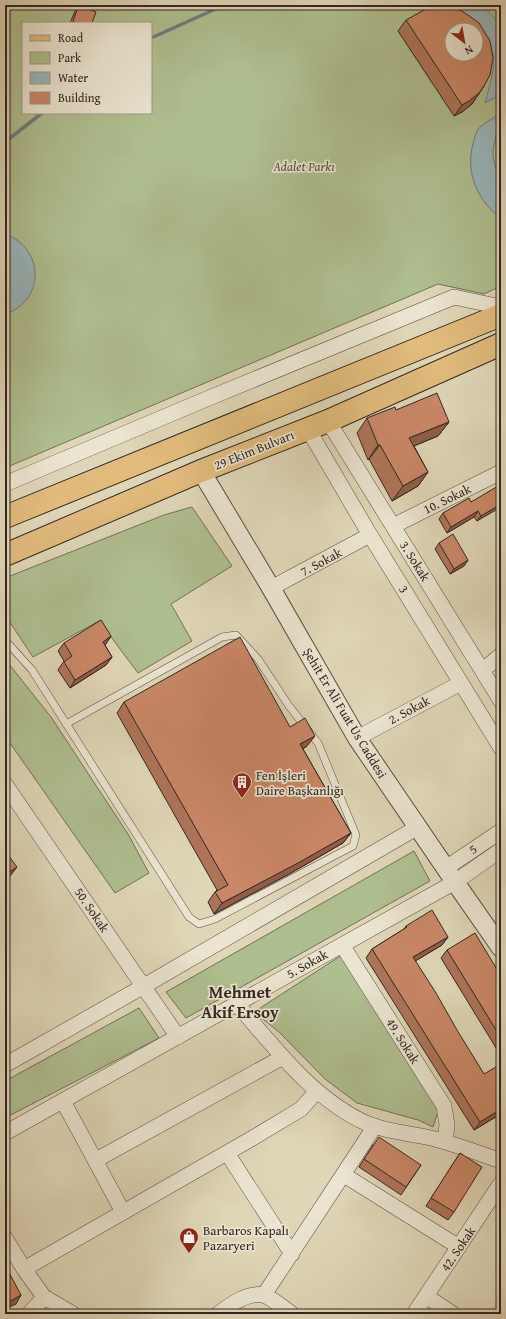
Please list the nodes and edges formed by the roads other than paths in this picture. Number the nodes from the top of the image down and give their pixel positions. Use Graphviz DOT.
graph roads {
  1 [pos="501,307"];
  2 [pos="501,315"];
  3 [pos="501,344"];
  4 [pos="328,421"];
  5 [pos="308,429"];
  6 [pos="201,471"];
  7 [pos="501,472"];
  8 [pos="5,484"];
  9 [pos="5,517"];
  10 [pos="393,526"];
  11 [pos="370,535"];
  12 [pos="5,555"];
  13 [pos="271,588"];
  14 [pos="5,640"];
  15 [pos="501,655"];
  16 [pos="483,670"];
  17 [pos="462,683"];
  18 [pos="501,701"];
  19 [pos="66,724"];
  20 [pos="357,738"];
  21 [pos="501,748"];
  22 [pos="5,784"];
  23 [pos="418,827"];
  24 [pos="501,831"];
  25 [pos="501,850"];
  26 [pos="450,875"];
  27 [pos="342,945"];
  28 [pos="501,948"];
  29 [pos="144,986"];
  30 [pos="237,1004"];
  31 [pos="178,1036"];
  32 [pos="283,1057"];
  33 [pos="5,1065"];
  34 [pos="317,1092"];
  35 [pos="63,1101"];
  36 [pos="375,1126"];
  37 [pos="5,1133"];
  38 [pos="445,1142"];
  39 [pos="227,1153"];
  40 [pos="96,1160"];
  41 [pos="501,1161"];
  42 [pos="344,1175"];
  43 [pos="501,1183"];
  44 [pos="124,1212"];
  45 [pos="5,1238"];
  46 [pos="459,1246"];
  47 [pos="292,1254"];
  48 [pos="24,1269"];
  49 [pos="264,1295"];
  50 [pos="426,1296"];
  51 [pos="44,1297"];
  52 [pos="30,1314"];
  53 [pos="73,1314"];
  54 [pos="218,1314"];
  55 [pos="292,1314"];
  56 [pos="414,1314"];
  57 [pos="453,1314"];
  1 -- 8 [label="street"];
  2 -- 9 [label="main road"];
  3 -- 4 [label="main road, 29 Ekim Bulvarı"];
  4 -- 5 [label="main road, 29 Ekim Bulvarı"];
  4 -- 10 [label="street, 3. Sokak"];
  5 -- 6 [label="main road, 29 Ekim Bulvarı"];
  5 -- 11 [label="street, 3"];
  6 -- 12 [label="main road, 29 Ekim Bulvarı"];
  6 -- 13 [label="street, Şehit Er Ali Fuat Us Caddesi"];
  7 -- 10 [label="street, 10. Sokak"];
  10 -- 16 [label="street, 3. Sokak"];
  11 -- 13 [label="street, 7. Sokak"];
  11 -- 17 [label="street, 3"];
  13 -- 20 [label="street, Şehit Er Ali Fuat Us Caddesi"];
  14 -- 19 [label="lane"];
  15 -- 16 [label="street"];
  16 -- 18 [label="street, 3. Sokak"];
  17 -- 20 [label="street, 2. Sokak"];
  17 -- 21 [label="street, 3"];
  19 -- 19 [label="lane"];
  20 -- 23 [label="street, Şehit Er Ali Fuat Us Caddesi"];
  22 -- 29 [label="street, 50. Sokak"];
  23 -- 26 [label="street, Şehit Er Ali Fuat Us Caddesi"];
  23 -- 29 [label="street"];
  24 -- 26 [label="street, 5"];
  25 -- 26 [label="street, 5. Sokak"];
  26 -- 27 [label="street, 5. Sokak"];
  26 -- 28 [label="street, Şehit Er Ali Fuat Us Caddesi"];
  27 -- 30 [label="street, 5. Sokak"];
  27 -- 38 [label="street, 49. Sokak"];
  29 -- 31 [label="street, 50. Sokak"];
  29 -- 33 [label="street"];
  30 -- 31 [label="street, 5. Sokak"];
  30 -- 32 [label="street"];
  31 -- 35 [label="street, 5. Sokak"];
  32 -- 34 [label="street"];
  32 -- 40 [label="street"];
  34 -- 36 [label="street"];
  34 -- 39 [label="street"];
  35 -- 37 [label="street, 5. Sokak"];
  35 -- 40 [label="street"];
  36 -- 38 [label="street"];
  36 -- 42 [label="street"];
  38 -- 41 [label="street"];
  39 -- 44 [label="street"];
  39 -- 47 [label="street"];
  40 -- 44 [label="street"];
  42 -- 46 [label="street"];
  42 -- 47 [label="street"];
  43 -- 46 [label="street, 42. Sokak"];
  44 -- 48 [label="street"];
  45 -- 48 [label="street"];
  46 -- 50 [label="street, 42. Sokak"];
  47 -- 49 [label="street"];
  48 -- 51 [label="street"];
  49 -- 54 [label="street"];
  49 -- 55 [label="street"];
  50 -- 56 [label="street, 42. Sokak"];
  50 -- 57 [label="street"];
  51 -- 52 [label="street"];
  51 -- 53 [label="street"];
}
